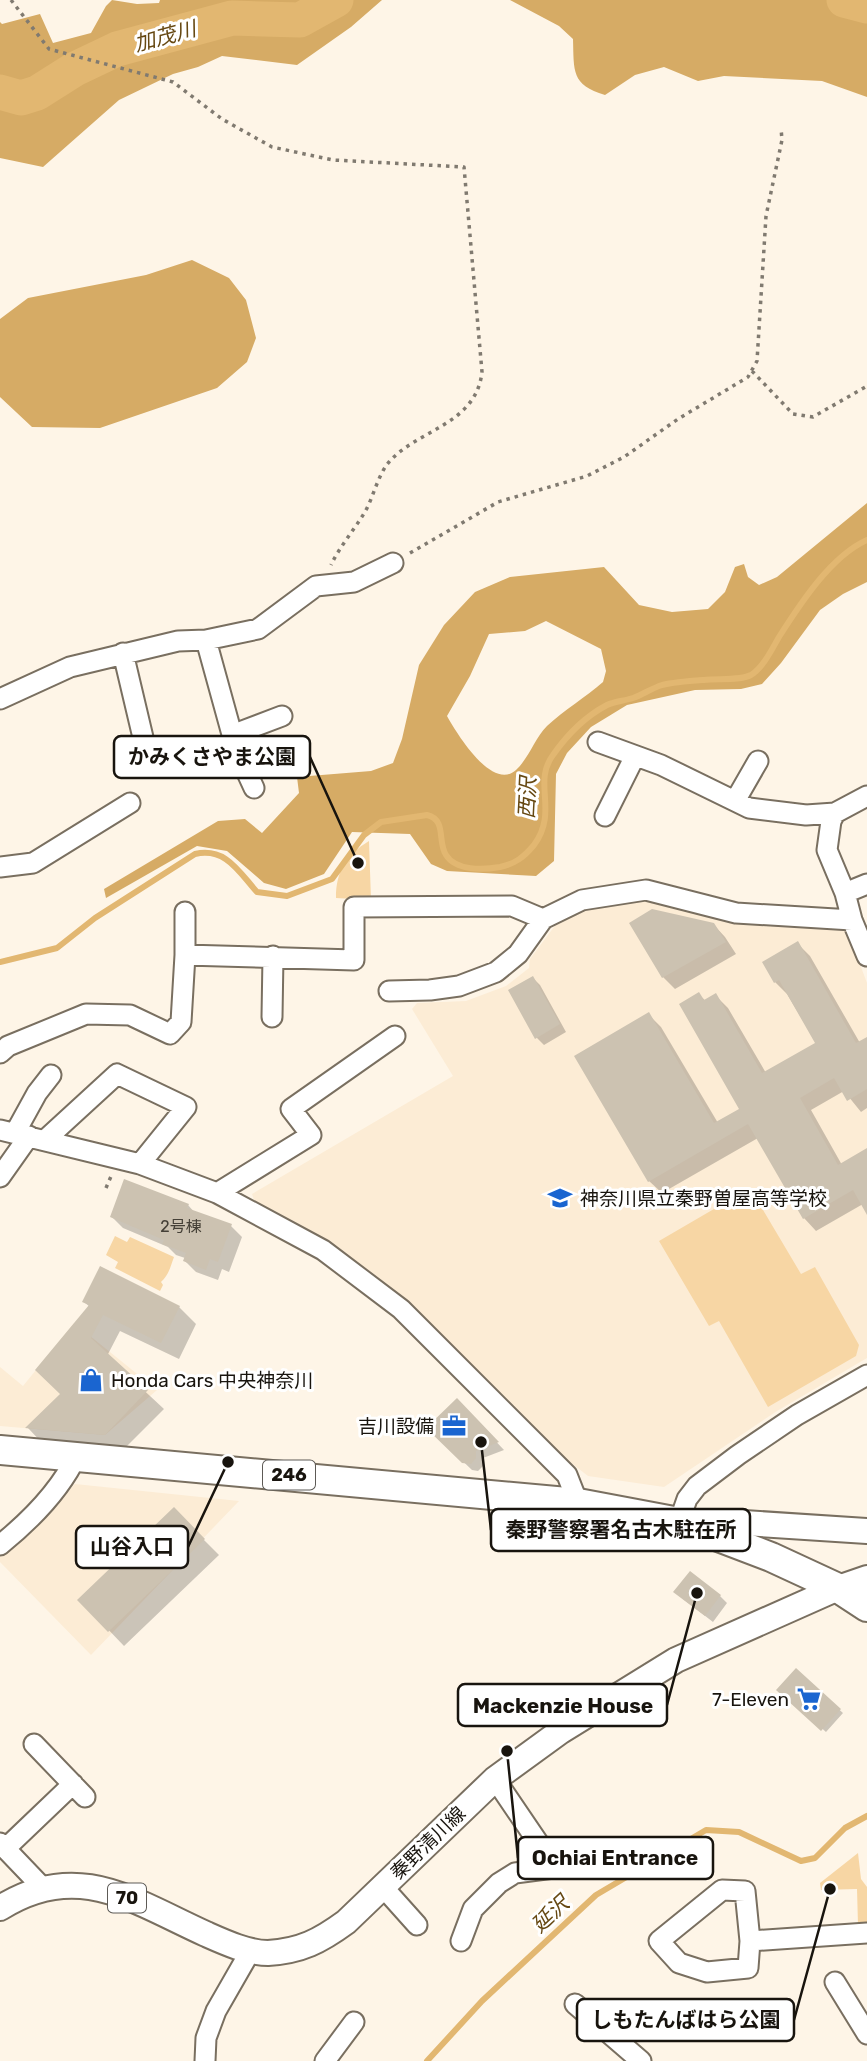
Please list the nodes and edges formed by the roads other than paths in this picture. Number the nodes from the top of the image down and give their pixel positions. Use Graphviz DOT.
graph roads {
  1 [pos="393,563"];
  2 [pos="206,640"];
  3 [pos="123,653"];
  4 [pos="0,699"];
  5 [pos="282,716"];
  6 [pos="232,735"];
  7 [pos="598,742"];
  8 [pos="145,746"];
  9 [pos="635,755"];
  10 [pos="758,761"];
  11 [pos="254,788"];
  12 [pos="867,796"];
  13 [pos="735,801"];
  14 [pos="130,803"];
  15 [pos="835,813"];
  16 [pos="605,816"];
  17 [pos="0,867"];
  18 [pos="867,884"];
  19 [pos="845,893"];
  20 [pos="185,912"];
  21 [pos="543,919"];
  22 [pos="852,919"];
  23 [pos="185,955"];
  24 [pos="273,956"];
  25 [pos="867,956"];
  26 [pos="389,991"];
  27 [pos="272,1017"];
  28 [pos="395,1036"];
  29 [pos="0,1053"];
  30 [pos="51,1075"];
  31 [pos="22,1135"];
  32 [pos="140,1164"];
  33 [pos="0,1177"];
  34 [pos="217,1193"];
  35 [pos="867,1375"];
  36 [pos="0,1450"];
  37 [pos="77,1455"];
  38 [pos="578,1503"];
  39 [pos="679,1522"];
  40 [pos="867,1531"];
  41 [pos="0,1545"];
  42 [pos="867,1578"];
  43 [pos="838,1588"];
  44 [pos="867,1607"];
  45 [pos="34,1744"];
  46 [pos="495,1779"];
  47 [pos="3,1846"];
  48 [pos="579,1860"];
  49 [pos="551,1868"];
  50 [pos="383,1887"];
  51 [pos="43,1888"];
  52 [pos="0,1908"];
  53 [pos="417,1925"];
  54 [pos="867,1933"];
  55 [pos="461,1941"];
  56 [pos="750,1941"];
  57 [pos="251,1950"];
  58 [pos="835,1982"];
  59 [pos="575,2004"];
  60 [pos="354,2022"];
  61 [pos="867,2034"];
  62 [pos="205,2061"];
  63 [pos="325,2061"];
  64 [pos="641,2061"];
  1 -- 2 [label="street"];
  2 -- 3 [label="street"];
  2 -- 6 [label="street"];
  3 -- 4 [label="street"];
  3 -- 8 [label="street"];
  5 -- 6 [label="street"];
  6 -- 11 [label="street"];
  7 -- 9 [label="street"];
  9 -- 13 [label="street"];
  9 -- 16 [label="street"];
  10 -- 13 [label="street"];
  12 -- 15 [label="street"];
  13 -- 15 [label="street"];
  14 -- 17 [label="street"];
  15 -- 19 [label="street"];
  18 -- 19 [label="street"];
  19 -- 22 [label="street"];
  20 -- 23 [label="street"];
  21 -- 22 [label="street"];
  21 -- 24 [label="street"];
  21 -- 26 [label="street"];
  22 -- 25 [label="street"];
  23 -- 24 [label="street"];
  23 -- 29 [label="street"];
  24 -- 27 [label="street"];
  28 -- 34 [label="street"];
  30 -- 31 [label="street"];
  31 -- 32 [label="street"];
  31 -- 32 [label="street"];
  31 -- 33 [label="street"];
  32 -- 34 [label="street"];
  34 -- 38 [label="street"];
  35 -- 39 [label="street"];
  36 -- 37 [label="highway, 246"];
  37 -- 38 [label="highway, 246"];
  37 -- 41 [label="street"];
  38 -- 39 [label="highway, 246"];
  39 -- 40 [label="main road"];
  39 -- 43 [label="highway, 246"];
  42 -- 43 [label="main road, 秦野清川線"];
  43 -- 44 [label="highway, 246"];
  43 -- 46 [label="main road, 秦野清川線"];
  45 -- 47 [label="street"];
  46 -- 49 [label="street"];
  46 -- 50 [label="main road, 秦野清川線"];
  47 -- 51 [label="street"];
  48 -- 49 [label="street"];
  49 -- 55 [label="street"];
  50 -- 53 [label="street"];
  50 -- 57 [label="main road, 秦野清川線"];
  51 -- 52 [label="main road, 秦野清川線 / 70"];
  51 -- 57 [label="main road, 秦野清川線 / 70"];
  54 -- 56 [label="street"];
  56 -- 56 [label="street"];
  57 -- 62 [label="street"];
  58 -- 61 [label="street"];
  59 -- 64 [label="street"];
  60 -- 63 [label="street"];
}
